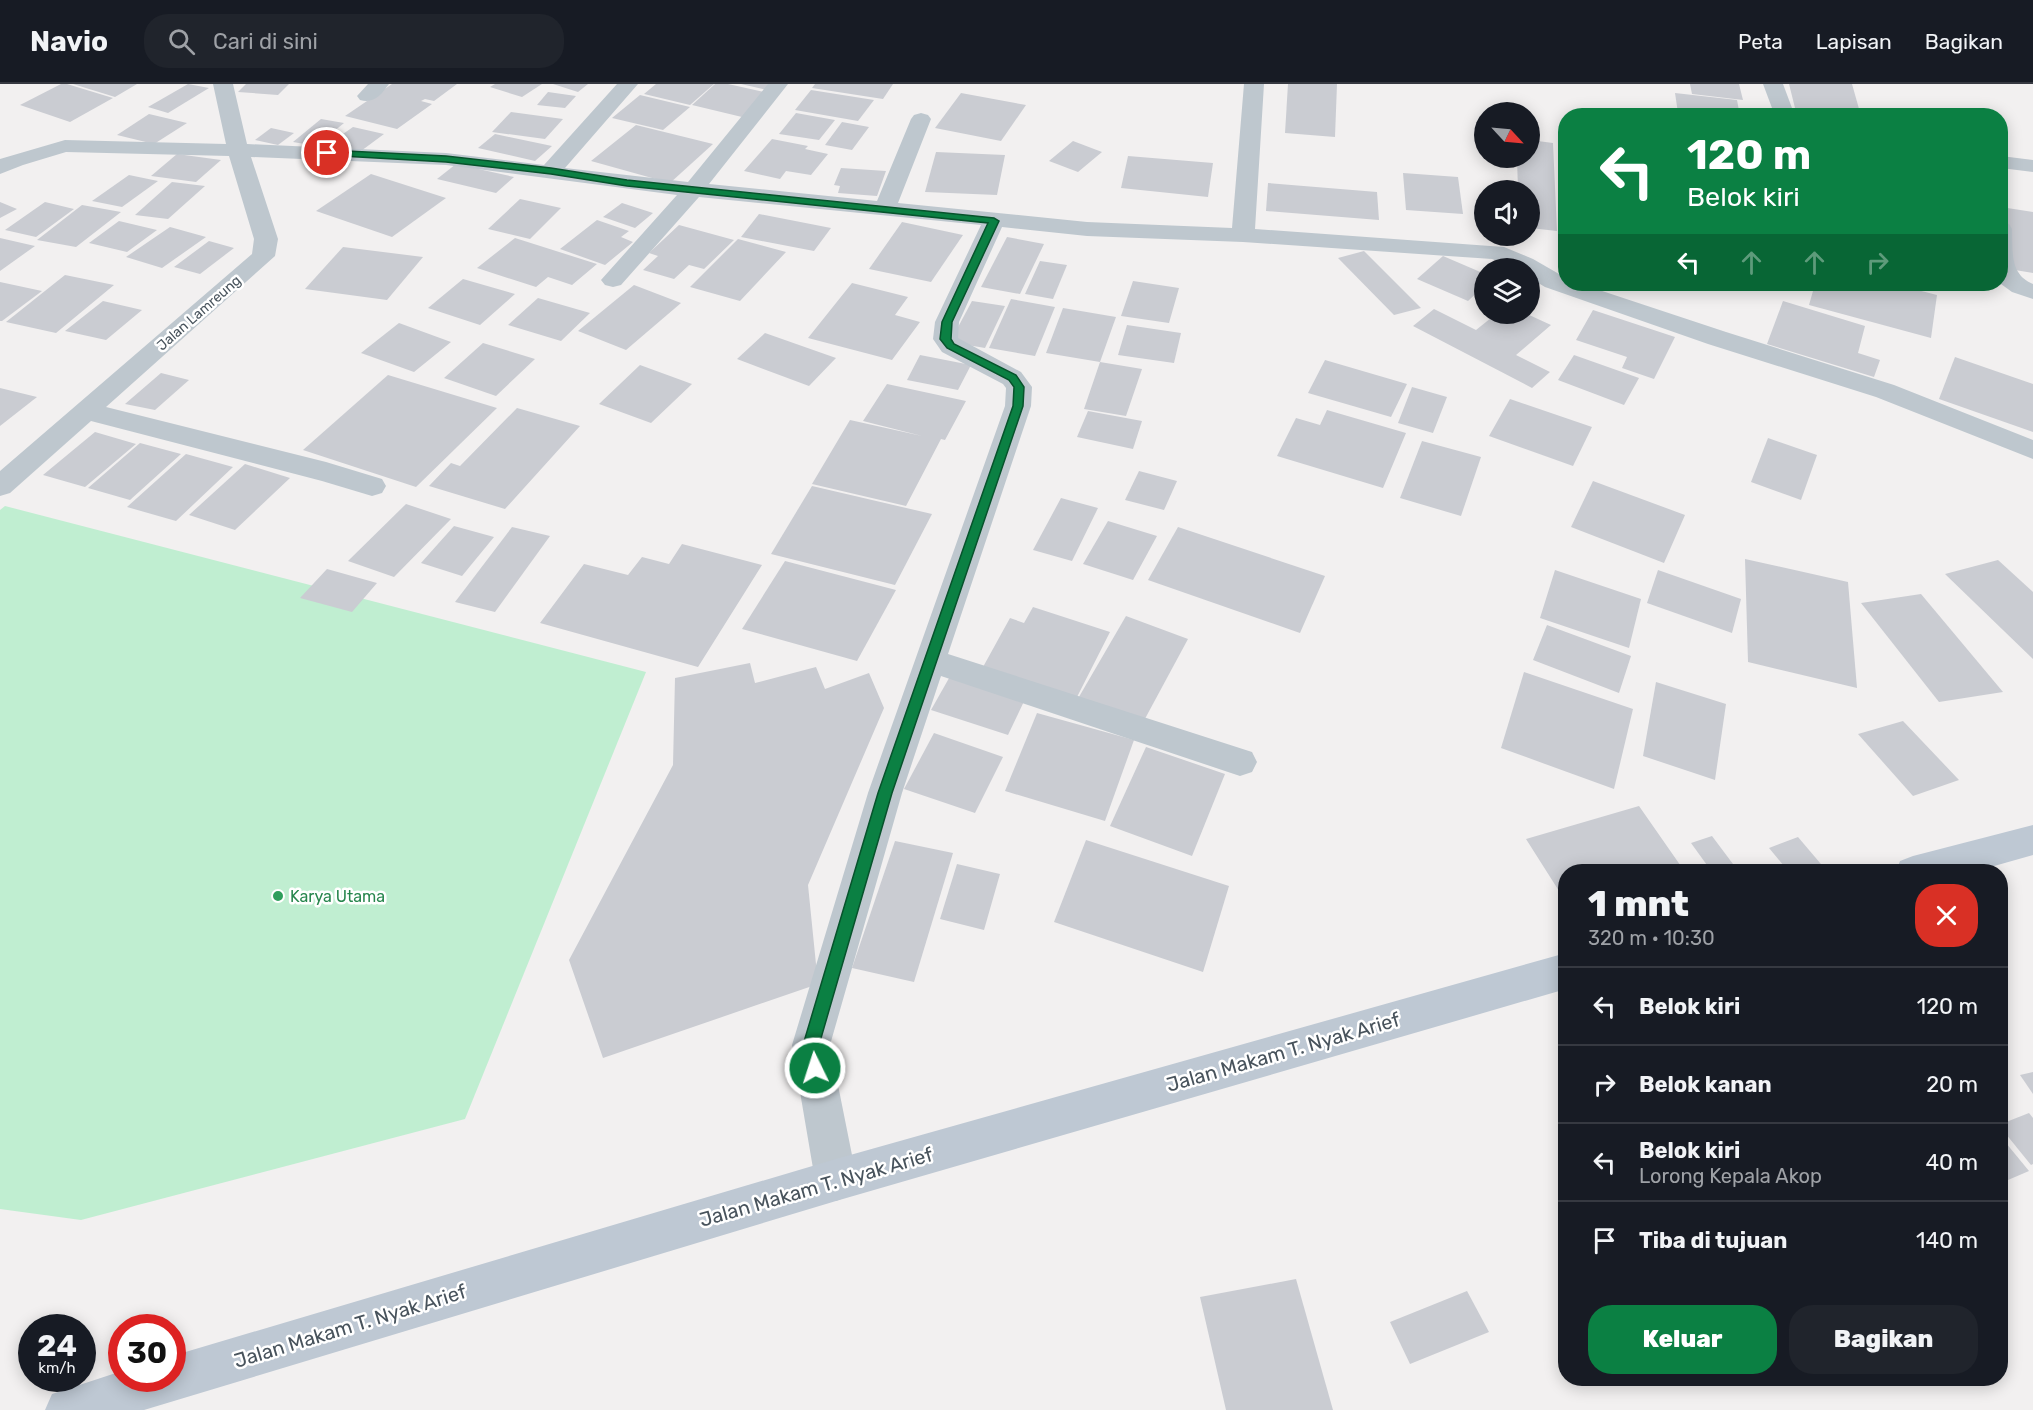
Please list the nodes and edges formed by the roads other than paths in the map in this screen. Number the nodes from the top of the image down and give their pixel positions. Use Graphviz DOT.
graph roads {
  1 [pos="223,84"];
  2 [pos="628,84"];
  3 [pos="778,84"];
  4 [pos="1254,84"];
  5 [pos="1773,84"];
  6 [pos="1782,108"];
  7 [pos="921,119"];
  8 [pos="238,151"];
  9 [pos="2008,163"];
  10 [pos="2033,166"];
  11 [pos="0,168"];
  12 [pos="551,171"];
  13 [pos="694,189"];
  14 [pos="885,208"];
  15 [pos="994,221"];
  16 [pos="1243,235"];
  17 [pos="613,280"];
  18 [pos="2008,280"];
  19 [pos="1558,284"];
  20 [pos="1579,291"];
  21 [pos="2033,292"];
  22 [pos="87,411"];
  23 [pos="2033,450"];
  24 [pos="0,486"];
  25 [pos="372,486"];
  26 [pos="930,660"];
  27 [pos="1240,762"];
  28 [pos="2033,840"];
  29 [pos="1943,864"];
  30 [pos="1558,973"];
  31 [pos="836,1180"];
  32 [pos="68,1410"];
  1 -- 8 [label="street, Jalan Lamreung"];
  2 -- 12 [label="street"];
  3 -- 13 [label="street"];
  4 -- 16 [label="street"];
  5 -- 6 [label="street"];
  7 -- 14 [label="street"];
  8 -- 11 [label="street"];
  8 -- 12 [label="street"];
  8 -- 22 [label="street, Jalan Lamreung"];
  9 -- 10 [label="street"];
  12 -- 13 [label="street"];
  13 -- 14 [label="street"];
  13 -- 17 [label="street"];
  14 -- 15 [label="street"];
  15 -- 16 [label="street"];
  15 -- 26 [label="street"];
  16 -- 19 [label="street"];
  18 -- 21 [label="street"];
  20 -- 23 [label="street"];
  22 -- 24 [label="street, Jalan Lamreung"];
  22 -- 25 [label="street"];
  26 -- 27 [label="street"];
  26 -- 31 [label="street"];
  28 -- 29 [label="street"];
  30 -- 31 [label="street, Jalan Makam T. Nyak Arief"];
  31 -- 32 [label="street, Jalan Makam T. Nyak Arief"];
}
